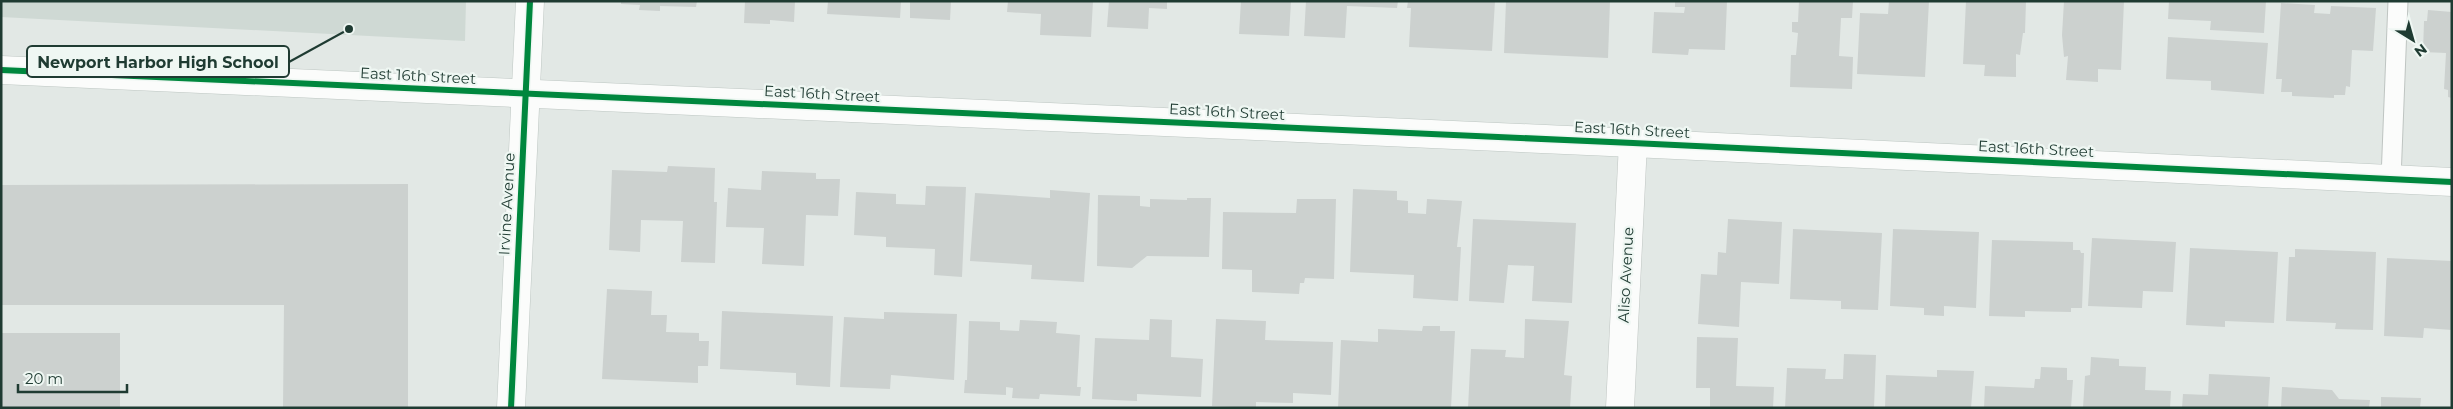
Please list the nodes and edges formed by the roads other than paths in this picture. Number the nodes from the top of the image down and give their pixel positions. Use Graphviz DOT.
graph roads {
  1 [pos="530,1"];
  2 [pos="2398,1"];
  3 [pos="1,70"];
  4 [pos="525,94"];
  5 [pos="1632,142"];
  6 [pos="2390,179"];
  7 [pos="2452,182"];
  8 [pos="511,408"];
  9 [pos="1620,408"];
  1 -- 4 [label="street, Irvine Avenue"];
  2 -- 6 [label="lane"];
  3 -- 4 [label="street, East 16th Street"];
  4 -- 5 [label="street, East 16th Street"];
  4 -- 8 [label="street, Irvine Avenue"];
  5 -- 6 [label="street, East 16th Street"];
  5 -- 9 [label="street, Aliso Avenue"];
  6 -- 7 [label="street, East 16th Street"];
}
